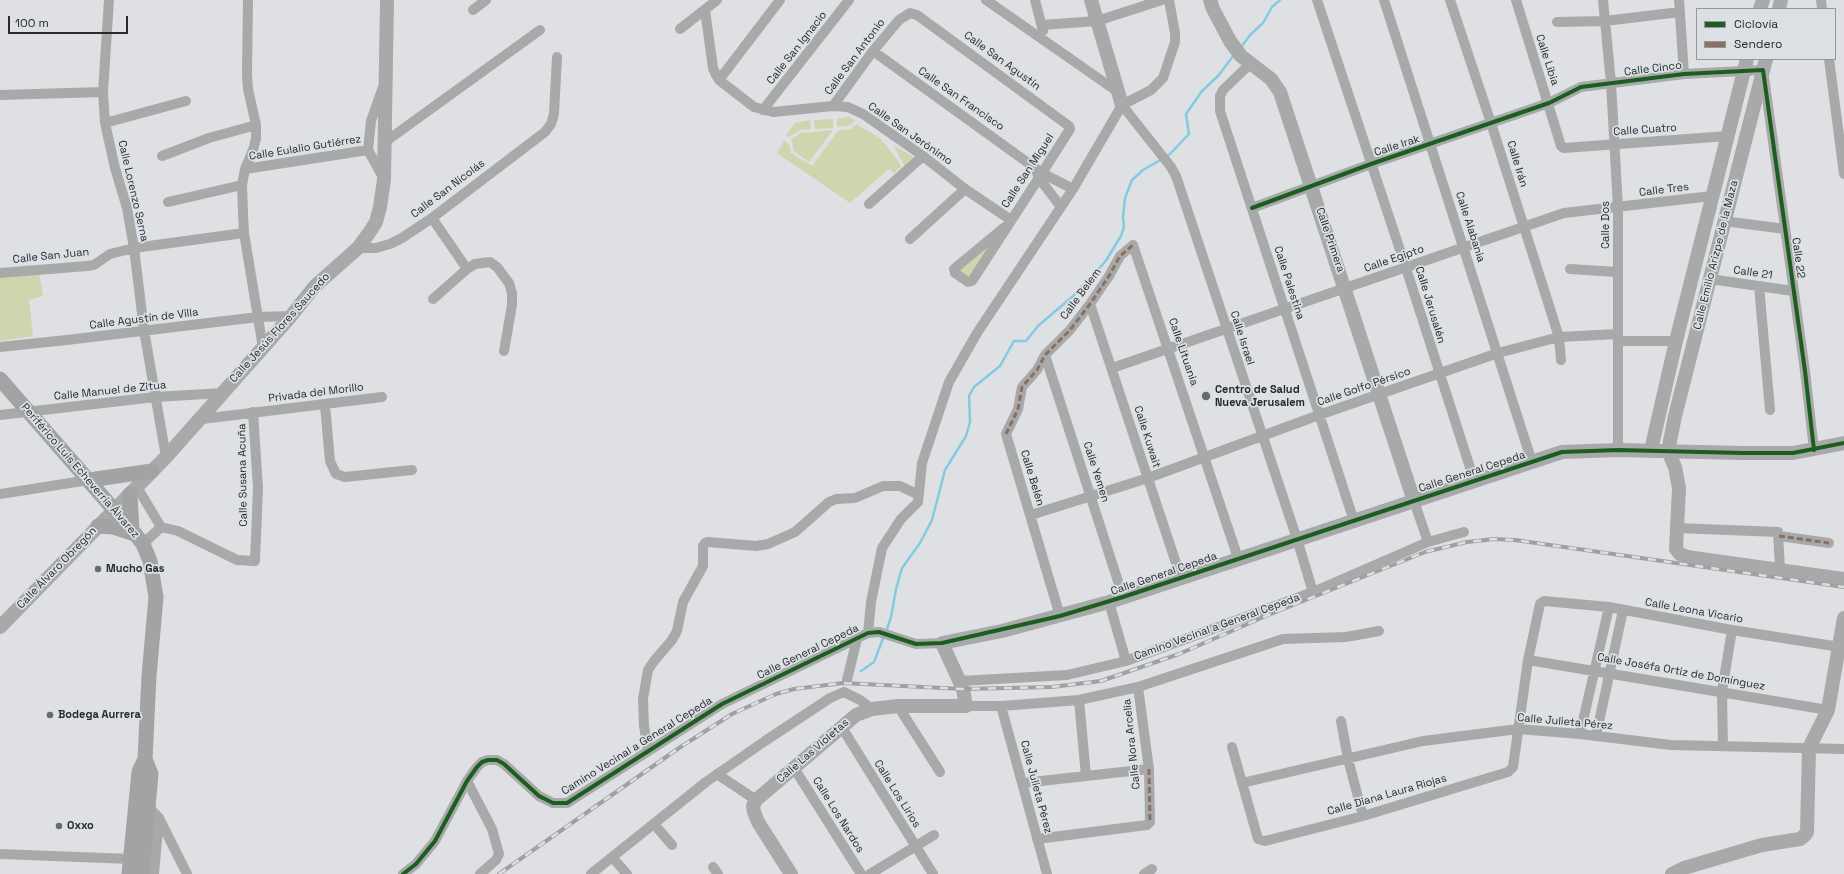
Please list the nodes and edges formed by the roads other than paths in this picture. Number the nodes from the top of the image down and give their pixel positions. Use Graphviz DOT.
graph roads {
  1 [pos="109,0"];
  2 [pos="248,0"];
  3 [pos="387,0"];
  4 [pos="486,0"];
  5 [pos="717,0"];
  6 [pos="849,0"];
  7 [pos="986,0"];
  8 [pos="1035,0"];
  9 [pos="1091,0"];
  10 [pos="1162,0"];
  11 [pos="1169,0"];
  12 [pos="1317,0"];
  13 [pos="1384,0"];
  14 [pos="1450,0"];
  15 [pos="1516,0"];
  16 [pos="1603,0"];
  17 [pos="1679,0"];
  18 [pos="774,2"];
  19 [pos="1214,3"];
  20 [pos="473,10"];
  21 [pos="705,10"];
  22 [pos="1680,12"];
  23 [pos="917,15"];
  24 [pos="1097,21"];
  25 [pos="1605,21"];
  26 [pos="1557,22"];
  27 [pos="1042,25"];
  28 [pos="680,29"];
  29 [pos="540,30"];
  30 [pos="1046,42"];
  31 [pos="873,51"];
  32 [pos="557,57"];
  33 [pos="1246,60"];
  34 [pos="1829,60"];
  35 [pos="1746,64"];
  36 [pos="1765,64"];
  37 [pos="1684,74"];
  38 [pos="386,78"];
  39 [pos="719,80"];
  40 [pos="1611,84"];
  41 [pos="103,92"];
  42 [pos="0,95"];
  43 [pos="1120,98"];
  44 [pos="186,101"];
  45 [pos="1549,103"];
  46 [pos="834,106"];
  47 [pos="763,110"];
  48 [pos="1840,116"];
  49 [pos="105,123"];
  50 [pos="1491,123"];
  51 [pos="256,125"];
  52 [pos="1070,129"];
  53 [pos="1728,136"];
  54 [pos="385,142"];
  55 [pos="1431,144"];
  56 [pos="1615,145"];
  57 [pos="1564,148"];
  58 [pos="368,150"];
  59 [pos="162,156"];
  60 [pos="923,156"];
  61 [pos="1371,164"];
  62 [pos="245,169"];
  63 [pos="1039,173"];
  64 [pos="1844,174"];
  65 [pos="384,179"];
  66 [pos="242,185"];
  67 [pos="1312,186"];
  68 [pos="966,189"];
  69 [pos="1073,189"];
  70 [pos="1712,196"];
  71 [pos="168,202"];
  72 [pos="869,204"];
  73 [pos="1061,206"];
  74 [pos="1252,208"];
  75 [pos="1618,208"];
  76 [pos="432,218"];
  77 [pos="1724,221"];
  78 [pos="1009,223"];
  79 [pos="1523,226"];
  80 [pos="1785,229"];
  81 [pos="244,233"];
  82 [pos="910,239"];
  83 [pos="1133,245"];
  84 [pos="1463,247"];
  85 [pos="134,248"];
  86 [pos="358,248"];
  87 [pos="1406,268"];
  88 [pos="467,269"];
  89 [pos="1570,269"];
  90 [pos="1617,272"];
  91 [pos="0,273"];
  92 [pos="1710,279"];
  93 [pos="1758,286"];
  94 [pos="1346,289"];
  95 [pos="1793,291"];
  96 [pos="433,299"];
  97 [pos="1090,304"];
  98 [pos="1285,310"];
  99 [pos="291,316"];
  100 [pos="258,317"];
  101 [pos="144,330"];
  102 [pos="1227,330"];
  103 [pos="1559,337"];
  104 [pos="1618,337"];
  105 [pos="1676,341"];
  106 [pos="0,347"];
  107 [pos="263,348"];
  108 [pos="1169,349"];
  109 [pos="504,351"];
  110 [pos="1498,353"];
  111 [pos="1044,355"];
  112 [pos="1561,360"];
  113 [pos="1112,368"];
  114 [pos="1439,373"];
  115 [pos="0,379"];
  116 [pos="223,393"];
  117 [pos="1380,394"];
  118 [pos="155,397"];
  119 [pos="382,397"];
  120 [pos="325,405"];
  121 [pos="1770,410"];
  122 [pos="29,412"];
  123 [pos="254,412"];
  124 [pos="0,415"];
  125 [pos="1319,415"];
  126 [pos="202,419"];
  127 [pos="1262,437"];
  128 [pos="1844,443"];
  129 [pos="1618,450"];
  130 [pos="1651,450"];
  131 [pos="1814,450"];
  132 [pos="1668,451"];
  133 [pos="166,457"];
  134 [pos="1205,457"];
  135 [pos="1532,462"];
  136 [pos="412,470"];
  137 [pos="152,471"];
  138 [pos="1148,478"];
  139 [pos="89,480"];
  140 [pos="1474,480"];
  141 [pos="134,490"];
  142 [pos="0,494"];
  143 [pos="919,495"];
  144 [pos="1091,496"];
  145 [pos="1414,501"];
  146 [pos="115,510"];
  147 [pos="1031,515"];
  148 [pos="1354,521"];
  149 [pos="98,526"];
  150 [pos="161,527"];
  151 [pos="1677,528"];
  152 [pos="1464,532"];
  153 [pos="1779,536"];
  154 [pos="137,537"];
  155 [pos="1298,539"];
  156 [pos="1428,542"];
  157 [pos="1828,543"];
  158 [pos="1238,558"];
  159 [pos="1780,570"];
  160 [pos="1181,578"];
  161 [pos="1844,579"];
  162 [pos="1313,592"];
  163 [pos="1123,597"];
  164 [pos="1109,602"];
  165 [pos="1609,607"];
  166 [pos="1623,610"];
  167 [pos="1060,616"];
  168 [pos="1844,618"];
  169 [pos="0,627"];
  170 [pos="1732,630"];
  171 [pos="1379,631"];
  172 [pos="868,632"];
  173 [pos="857,639"];
  174 [pos="942,643"];
  175 [pos="1840,647"];
  176 [pos="1528,660"];
  177 [pos="1126,661"];
  178 [pos="1594,670"];
  179 [pos="1610,673"];
  180 [pos="960,681"];
  181 [pos="846,686"];
  182 [pos="1138,687"];
  183 [pos="1722,691"];
  184 [pos="1079,700"];
  185 [pos="722,704"];
  186 [pos="898,706"];
  187 [pos="966,706"];
  188 [pos="1001,706"];
  189 [pos="872,709"];
  190 [pos="1828,710"];
  191 [pos="1340,721"];
  192 [pos="841,726"];
  193 [pos="1518,729"];
  194 [pos="1580,734"];
  195 [pos="1596,736"];
  196 [pos="1723,746"];
  197 [pos="1232,747"];
  198 [pos="1809,748"];
  199 [pos="1844,748"];
  200 [pos="648,750"];
  201 [pos="1348,758"];
  202 [pos="794,768"];
  203 [pos="1149,769"];
  204 [pos="940,772"];
  205 [pos="718,774"];
  206 [pos="1086,776"];
  207 [pos="467,781"];
  208 [pos="1023,783"];
  209 [pos="1242,783"];
  210 [pos="756,800"];
  211 [pos="143,805"];
  212 [pos="1363,816"];
  213 [pos="159,818"];
  214 [pos="654,824"];
  215 [pos="146,832"];
  216 [pos="934,835"];
  217 [pos="1037,839"];
  218 [pos="672,845"];
  219 [pos="916,846"];
  220 [pos="131,852"];
  221 [pos="0,854"];
  222 [pos="612,857"];
  223 [pos="129,874"];
  224 [pos="136,874"];
  225 [pos="142,874"];
  226 [pos="154,874"];
  227 [pos="187,874"];
  228 [pos="403,874"];
  229 [pos="480,874"];
  230 [pos="591,874"];
  231 [pos="627,874"];
  232 [pos="791,874"];
  233 [pos="861,874"];
  234 [pos="870,874"];
  235 [pos="933,874"];
  236 [pos="1046,874"];
  237 [pos="1672,874"];
  1 -- 41 [label="street, Calle Lorenzo Serna"];
  2 -- 51 [label="street, Calle Eulalio Gutiérrez"];
  3 -- 38 [label="street, Calle Jesús Flores Saucedo"];
  4 -- 20 [label="street"];
  5 -- 21 [label="street"];
  6 -- 47 [label="street, Calle San Ignacio"];
  7 -- 30 [label="street, Calle Israel"];
  8 -- 27 [label="street"];
  9 -- 24 [label="street"];
  10 -- 24 [label="street"];
  11 -- 43 [label="street"];
  12 -- 61 [label="street, Calle Jerusalén"];
  13 -- 55 [label="street, Calle Alabania"];
  14 -- 50 [label="street, Calle Irán"];
  15 -- 45 [label="street, Calle Libia"];
  16 -- 25 [label="street, Calle Dos"];
  17 -- 22 [label="street"];
  18 -- 39 [label="street"];
  19 -- 33 [label="street, Calle Primera"];
  21 -- 28 [label="street"];
  21 -- 39 [label="street"];
  22 -- 25 [label="street"];
  22 -- 37 [label="street"];
  23 -- 31 [label="street, Calle San Antonio"];
  23 -- 52 [label="street, Calle San Agustín"];
  24 -- 27 [label="street"];
  24 -- 43 [label="street"];
  25 -- 26 [label="street"];
  25 -- 40 [label="street, Calle Dos"];
  27 -- 30 [label="street"];
  29 -- 54 [label="street"];
  30 -- 43 [label="street, Calle Israel"];
  31 -- 46 [label="street, Calle San Antonio"];
  31 -- 63 [label="street, Calle San Francisco"];
  32 -- 76 [label="street, Calle San Nicolás"];
  33 -- 67 [label="street, Calle Primera"];
  33 -- 74 [label="street, Calle Palestina"];
  34 -- 48 [label="street"];
  35 -- 36 [label="street, Calle Cinco"];
  35 -- 37 [label="street, Calle Cinco"];
  35 -- 53 [label="street, Calle Emilio Arizpe de la Maza"];
  36 -- 77 [label="street, Calle Emilio Arizpe de la Maza"];
  36 -- 80 [label="street, Calle 22"];
  37 -- 40 [label="street, Calle Cinco"];
  38 -- 54 [label="street, Calle Jesús Flores Saucedo"];
  38 -- 58 [label="street"];
  39 -- 47 [label="street, Calle San Jerónimo"];
  40 -- 45 [label="street, Calle Cinco"];
  40 -- 56 [label="street, Calle Dos"];
  41 -- 42 [label="street"];
  41 -- 49 [label="street, Calle Lorenzo Serna"];
  43 -- 69 [label="street"];
  43 -- 102 [label="street, Calle Israel"];
  44 -- 49 [label="street"];
  45 -- 50 [label="street, Calle Irak"];
  45 -- 57 [label="street, Calle Libia"];
  46 -- 47 [label="street, Calle San Jerónimo"];
  46 -- 60 [label="street, Calle San Jerónimo"];
  48 -- 64 [label="street"];
  49 -- 85 [label="street, Calle Lorenzo Serna"];
  50 -- 55 [label="street, Calle Irak"];
  50 -- 79 [label="street, Calle Irán"];
  51 -- 59 [label="street"];
  51 -- 62 [label="street, Calle Eulalio Gutiérrez"];
  52 -- 63 [label="street, Calle San Miguel"];
  53 -- 56 [label="street, Calle Cuatro"];
  53 -- 70 [label="street, Calle Emilio Arizpe de la Maza"];
  54 -- 65 [label="street, Calle Jesús Flores Saucedo"];
  55 -- 61 [label="street, Calle Irak"];
  55 -- 84 [label="street, Calle Alabania"];
  56 -- 57 [label="street, Calle Cuatro"];
  56 -- 75 [label="street, Calle Dos"];
  58 -- 62 [label="street, Calle Eulalio Gutiérrez"];
  58 -- 65 [label="street"];
  60 -- 68 [label="street, Calle San Jerónimo"];
  60 -- 72 [label="street"];
  61 -- 67 [label="street, Calle Irak"];
  61 -- 87 [label="street, Calle Jerusalén"];
  62 -- 66 [label="street, Calle Eulalio Gutiérrez"];
  63 -- 69 [label="street, Calle San Francisco"];
  63 -- 73 [label="street, Calle San Francisco"];
  63 -- 78 [label="street, Calle San Miguel"];
  65 -- 86 [label="street, Calle Jesús Flores Saucedo"];
  66 -- 71 [label="street"];
  66 -- 81 [label="street, Calle Eulalio Gutiérrez"];
  67 -- 74 [label="street, Calle Irak"];
  67 -- 94 [label="street, Calle Primera"];
  68 -- 78 [label="street, Calle San Jerónimo"];
  68 -- 82 [label="street"];
  69 -- 73 [label="street"];
  70 -- 75 [label="street, Calle Tres"];
  70 -- 105 [label="street, Calle Emilio Arizpe de la Maza"];
  73 -- 143 [label="street"];
  74 -- 98 [label="street, Calle Palestina"];
  75 -- 79 [label="street, Calle Egipto"];
  75 -- 90 [label="street, Calle Dos"];
  76 -- 86 [label="street, Calle San Nicolás"];
  76 -- 88 [label="street"];
  77 -- 80 [label="street"];
  77 -- 92 [label="street, Calle Emilio Arizpe de la Maza"];
  78 -- 78 [label="street, Calle San Miguel"];
  79 -- 84 [label="street, Calle Egipto"];
  79 -- 103 [label="street, Calle Irán"];
  80 -- 95 [label="street, Calle 22"];
  81 -- 85 [label="street, Calle San Juan"];
  81 -- 100 [label="street, Calle Eulalio Gutiérrez"];
  83 -- 97 [label="street, Calle Belem"];
  83 -- 108 [label="street, Calle Lituania"];
  84 -- 87 [label="street, Calle Egipto"];
  84 -- 110 [label="street, Calle Alabania"];
  85 -- 91 [label="street, Calle San Juan"];
  85 -- 101 [label="street, Calle Lorenzo Serna"];
  86 -- 99 [label="street, Calle Jesús Flores Saucedo"];
  87 -- 94 [label="street, Calle Egipto"];
  87 -- 114 [label="street, Calle Jerusalén"];
  88 -- 96 [label="street"];
  88 -- 109 [label="street"];
  89 -- 90 [label="street"];
  90 -- 104 [label="street, Calle Dos"];
  92 -- 93 [label="street, Calle 21"];
  92 -- 132 [label="street, Calle Emilio Arizpe de la Maza"];
  93 -- 95 [label="street, Calle 21"];
  93 -- 121 [label="street"];
  94 -- 98 [label="street, Calle Egipto"];
  94 -- 117 [label="street, Calle Primera"];
  95 -- 131 [label="street, Calle 22"];
  97 -- 111 [label="street, Calle Belem"];
  97 -- 113 [label="street, Calle Kuwait"];
  98 -- 102 [label="street, Calle Egipto"];
  98 -- 125 [label="street, Calle Palestina"];
  99 -- 100 [label="street, Calle Agustín de Villa"];
  99 -- 107 [label="street, Calle Jesús Flores Saucedo"];
  100 -- 101 [label="street, Calle Agustín de Villa"];
  100 -- 107 [label="street, Calle Eulalio Gutiérrez"];
  101 -- 106 [label="street, Calle Agustín de Villa"];
  101 -- 118 [label="street, Calle Lorenzo Serna"];
  102 -- 108 [label="street, Calle Egipto"];
  102 -- 127 [label="street, Calle Israel"];
  103 -- 104 [label="street, Calle Golfo Pérsico"];
  103 -- 110 [label="street, Calle Golfo Pérsico"];
  103 -- 112 [label="street, Calle Irán"];
  104 -- 105 [label="street, Calle Golfo Pérsico"];
  104 -- 129 [label="street, Calle Dos"];
  105 -- 130 [label="street, Calle Emilio Arizpe de la Maza"];
  107 -- 116 [label="street, Calle Jesús Flores Saucedo"];
  108 -- 113 [label="street, Calle Egipto"];
  108 -- 134 [label="street, Calle Lituania"];
  110 -- 114 [label="street, Calle Golfo Pérsico"];
  110 -- 135 [label="street, Calle Alabania"];
  111 -- 144 [label="street, Calle Yemen"];
  111 -- 147 [label="street, Calle Belén"];
  113 -- 138 [label="street, Calle Kuwait"];
  114 -- 117 [label="street, Calle Golfo Pérsico"];
  114 -- 140 [label="street, Calle Jerusalén"];
  115 -- 122 [label="main road, Periférico Luis Echeverría Álvarez"];
  116 -- 118 [label="street, Calle Manuel de Zitua"];
  116 -- 126 [label="street, Calle Jesús Flores Saucedo"];
  117 -- 125 [label="street, Calle Golfo Pérsico"];
  117 -- 145 [label="street, Calle Primera"];
  118 -- 122 [label="street, Calle Manuel de Zitua"];
  118 -- 133 [label="street, Calle Lorenzo Serna"];
  119 -- 120 [label="street, Privada del Morillo"];
  120 -- 123 [label="street, Privada del Morillo"];
  120 -- 136 [label="street"];
  122 -- 124 [label="street, Calle Manuel de Zitua"];
  122 -- 139 [label="main road, Periférico Luis Echeverría Álvarez"];
  123 -- 126 [label="street, Privada del Morillo"];
  123 -- 150 [label="street, Calle Susana Acuña"];
  125 -- 127 [label="street, Calle Golfo Pérsico"];
  125 -- 148 [label="street, Calle Palestina"];
  126 -- 133 [label="street, Calle Jesús Flores Saucedo"];
  127 -- 134 [label="street, Calle Golfo Pérsico"];
  127 -- 155 [label="street, Calle Israel"];
  128 -- 131 [label="street"];
  129 -- 130 [label="street"];
  129 -- 135 [label="street, Calle General Cepeda"];
  130 -- 132 [label="street"];
  131 -- 132 [label="street"];
  132 -- 151 [label="street"];
  133 -- 137 [label="street, Calle Jesús Flores Saucedo"];
  134 -- 138 [label="street, Calle Golfo Pérsico"];
  134 -- 158 [label="street, Calle Lituania"];
  135 -- 140 [label="street, Calle General Cepeda"];
  137 -- 139 [label="main road"];
  137 -- 141 [label="street, Calle Jesús Flores Saucedo"];
  138 -- 144 [label="street, Calle Golfo Pérsico"];
  138 -- 160 [label="street, Calle Kuwait"];
  139 -- 142 [label="street"];
  139 -- 146 [label="main road, Periférico Luis Echeverría Álvarez"];
  140 -- 145 [label="street, Calle General Cepeda"];
  141 -- 146 [label="street, Calle Jesús Flores Saucedo"];
  141 -- 150 [label="street"];
  141 -- 154 [label="main road"];
  143 -- 172 [label="street"];
  143 -- 200 [label="street"];
  144 -- 147 [label="street, Calle Golfo Pérsico"];
  144 -- 163 [label="street, Calle Yemen"];
  145 -- 148 [label="street, Calle General Cepeda"];
  145 -- 156 [label="street"];
  146 -- 149 [label="street, Calle Álvaro Obregón"];
  146 -- 154 [label="main road, Periférico Luis Echeverría Álvarez"];
  147 -- 167 [label="street, Calle Belén"];
  148 -- 155 [label="street, Calle General Cepeda"];
  149 -- 154 [label="main road"];
  149 -- 169 [label="street, Calle Álvaro Obregón"];
  150 -- 154 [label="street"];
  151 -- 153 [label="street"];
  151 -- 159 [label="street"];
  152 -- 156 [label="street, Camino Vecinal a General Cepeda"];
  153 -- 157 [label="street"];
  153 -- 159 [label="street"];
  154 -- 211 [label="main road, Periférico Luis Echeverría Álvarez"];
  155 -- 158 [label="street, Calle General Cepeda"];
  155 -- 162 [label="street, Calle Israel"];
  156 -- 162 [label="street, Camino Vecinal a General Cepeda"];
  158 -- 160 [label="street, Calle General Cepeda"];
  159 -- 161 [label="street"];
  160 -- 163 [label="street, Calle General Cepeda"];
  162 -- 177 [label="street, Camino Vecinal a General Cepeda"];
  163 -- 164 [label="street, Calle General Cepeda"];
  164 -- 167 [label="street, Calle General Cepeda"];
  164 -- 177 [label="street"];
  165 -- 166 [label="street, Calle Leona Vicario"];
  165 -- 176 [label="street, Calle Leona Vicario"];
  165 -- 178 [label="street"];
  166 -- 170 [label="street, Calle Leona Vicario"];
  166 -- 179 [label="street"];
  167 -- 174 [label="street, Calle General Cepeda"];
  168 -- 175 [label="street"];
  170 -- 175 [label="street, Calle Leona Vicario"];
  170 -- 183 [label="street"];
  171 -- 182 [label="street"];
  172 -- 173 [label="street, Calle General Cepeda"];
  172 -- 174 [label="street, Calle General Cepeda"];
  173 -- 181 [label="street"];
  173 -- 185 [label="street, Calle General Cepeda"];
  174 -- 180 [label="street"];
  175 -- 190 [label="street"];
  176 -- 178 [label="street, Calle Joséfa Ortiz de Domínguez"];
  176 -- 193 [label="street"];
  177 -- 180 [label="street, Camino Vecinal a General Cepeda"];
  178 -- 179 [label="street, Calle Joséfa Ortiz de Domínguez"];
  178 -- 194 [label="street"];
  179 -- 183 [label="street, Calle Joséfa Ortiz de Domínguez"];
  179 -- 195 [label="street"];
  180 -- 187 [label="street"];
  181 -- 189 [label="street"];
  181 -- 205 [label="street"];
  182 -- 184 [label="street"];
  182 -- 203 [label="street, Calle Nora Arcelia"];
  183 -- 190 [label="street, Calle Joséfa Ortiz de Domínguez"];
  183 -- 196 [label="street"];
  184 -- 188 [label="street"];
  184 -- 206 [label="street"];
  185 -- 200 [label="street, Camino Vecinal a General Cepeda"];
  186 -- 187 [label="street"];
  186 -- 189 [label="street, Calle Las Violetas"];
  186 -- 204 [label="street"];
  187 -- 188 [label="street"];
  188 -- 208 [label="street, Calle Julieta Pérez"];
  189 -- 192 [label="street, Calle Las Violetas"];
  190 -- 198 [label="street"];
  191 -- 201 [label="street"];
  192 -- 202 [label="street, Calle Las Violetas"];
  192 -- 219 [label="street, Calle Los Lirios"];
  193 -- 194 [label="street, Calle Julieta Pérez"];
  193 -- 201 [label="street, Calle Julieta Pérez"];
  193 -- 212 [label="street, Calle Diana Laura Riojas"];
  194 -- 195 [label="street, Calle Julieta Pérez"];
  195 -- 196 [label="street, Calle Julieta Pérez"];
  196 -- 198 [label="street, Calle Julieta Pérez"];
  197 -- 209 [label="street"];
  198 -- 199 [label="street, Calle Julieta Pérez"];
  198 -- 237 [label="street"];
  200 -- 207 [label="street, Camino Vecinal a General Cepeda"];
  201 -- 209 [label="street, Calle Julieta Pérez"];
  201 -- 212 [label="street"];
  202 -- 210 [label="street, Calle Las Violetas"];
  202 -- 233 [label="street, Calle Los Nardos"];
  203 -- 206 [label="street"];
  203 -- 217 [label="street, Calle Nora Arcelia"];
  205 -- 210 [label="street"];
  205 -- 214 [label="street"];
  206 -- 208 [label="street"];
  207 -- 228 [label="street"];
  207 -- 229 [label="street"];
  208 -- 217 [label="street, Calle Julieta Pérez"];
  209 -- 212 [label="street, Calle Diana Laura Riojas"];
  210 -- 232 [label="street"];
  211 -- 213 [label="street"];
  211 -- 215 [label="main road, Periférico Luis Echeverría Álvarez"];
  211 -- 220 [label="main road, Periférico Luis Echeverría Álvarez"];
  213 -- 226 [label="street"];
  213 -- 227 [label="street"];
  214 -- 218 [label="street"];
  214 -- 222 [label="street"];
  215 -- 220 [label="main road"];
  215 -- 225 [label="main road, Periférico Luis Echeverría Álvarez"];
  216 -- 219 [label="street"];
  217 -- 236 [label="street, Calle Julieta Pérez"];
  219 -- 234 [label="street"];
  219 -- 235 [label="street, Calle Los Lirios"];
  220 -- 221 [label="street"];
  220 -- 223 [label="main road, Periférico Luis Echeverría Álvarez"];
  220 -- 224 [label="main road"];
  222 -- 230 [label="street"];
  222 -- 231 [label="street"];
}
